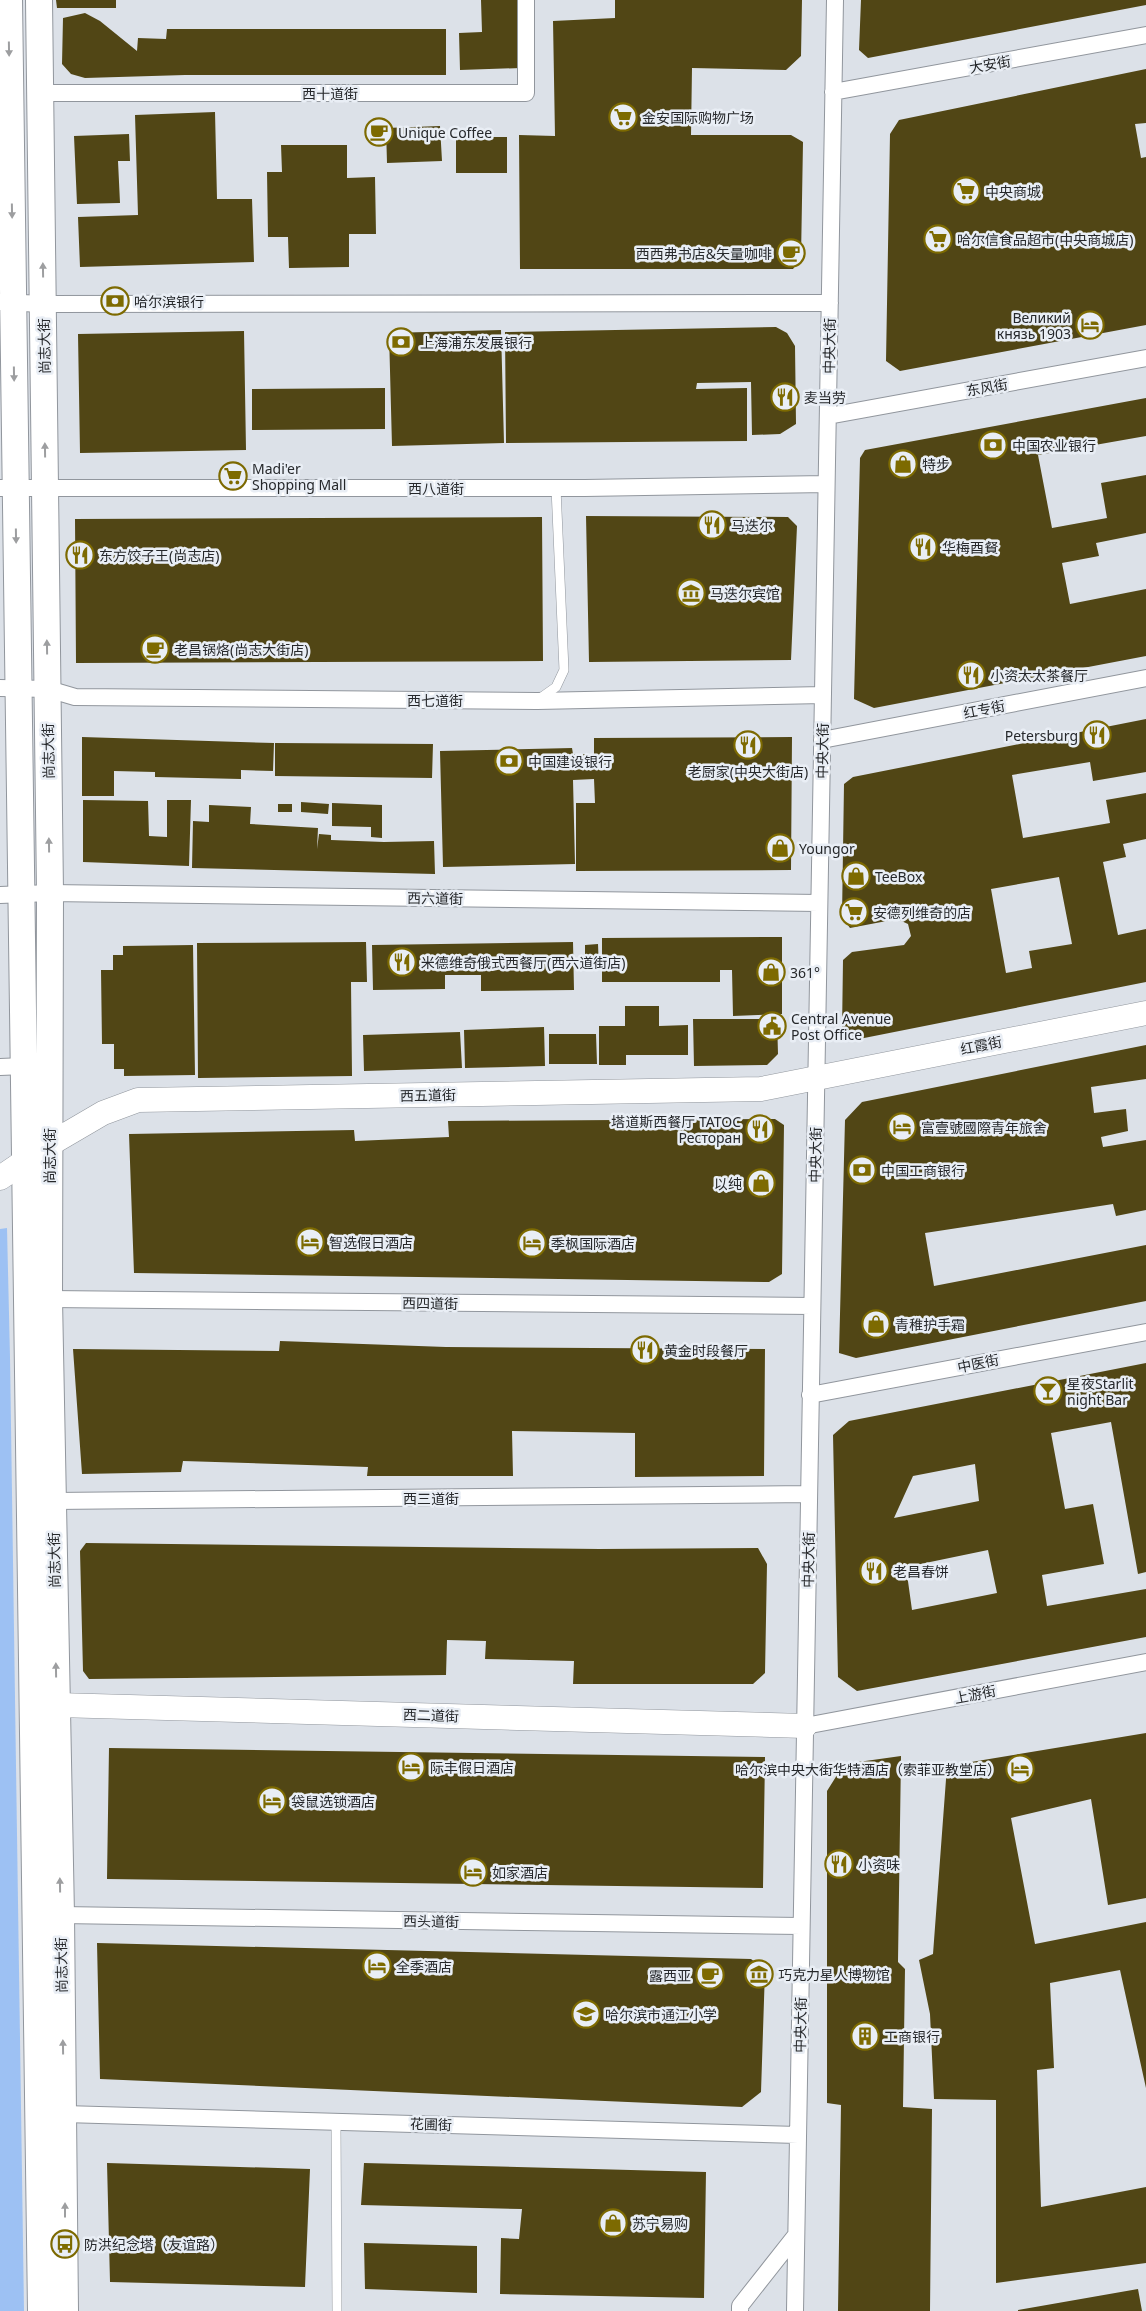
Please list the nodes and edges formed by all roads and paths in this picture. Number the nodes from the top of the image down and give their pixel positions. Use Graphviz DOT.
graph roads {
  1 [pos="9,0"];
  2 [pos="39,0"];
  3 [pos="526,0"];
  4 [pos="835,0"];
  5 [pos="1146,36"];
  6 [pos="833,92"];
  7 [pos="40,93"];
  8 [pos="6,302"];
  9 [pos="830,303"];
  10 [pos="43,304"];
  11 [pos="1146,358"];
  12 [pos="828,416"];
  13 [pos="826,484"];
  14 [pos="8,488"];
  15 [pos="556,488"];
  16 [pos="45,489"];
  17 [pos="1146,678"];
  18 [pos="9,687"];
  19 [pos="48,689"];
  20 [pos="823,695"];
  21 [pos="537,701"];
  22 [pos="822,740"];
  23 [pos="50,893"];
  24 [pos="11,895"];
  25 [pos="819,903"];
  26 [pos="1146,1013"];
  27 [pos="12,1067"];
  28 [pos="816,1077"];
  29 [pos="50,1144"];
  30 [pos="26,1161"];
  31 [pos="0,1178"];
  32 [pos="48,1299"];
  33 [pos="812,1306"];
  34 [pos="1146,1332"];
  35 [pos="810,1395"];
  36 [pos="809,1494"];
  37 [pos="53,1501"];
  38 [pos="1146,1662"];
  39 [pos="57,1705"];
  40 [pos="805,1726"];
  41 [pos="61,1916"];
  42 [pos="801,1926"];
  43 [pos="64,2114"];
  44 [pos="336,2122"];
  45 [pos="798,2135"];
  46 [pos="796,2236"];
  47 [pos="41,2311"];
  48 [pos="65,2311"];
  49 [pos="337,2311"];
  50 [pos="740,2311"];
  51 [pos="795,2311"];
  1 -- 8 [label="main road, 尚志大街, one-way"];
  2 -- 7 [label="main road, 尚志大街"];
  3 -- 7 [label="street, 西十道街"];
  4 -- 6 [label="street, 中央大街"];
  5 -- 6 [label="street, 大安街"];
  6 -- 9 [label="street, 中央大街"];
  10 -- 7 [label="main road, 尚志大街, one-way"];
  8 -- 10 [label="street"];
  8 -- 14 [label="main road, 尚志大街, one-way"];
  9 -- 10 [label="street"];
  9 -- 12 [label="street, 中央大街"];
  16 -- 10 [label="main road, 尚志大街, one-way"];
  11 -- 12 [label="street, 东风街"];
  12 -- 13 [label="street, 中央大街"];
  13 -- 15 [label="street, 西八道街"];
  13 -- 20 [label="street, 中央大街"];
  14 -- 16 [label="street, 西八道街"];
  14 -- 18 [label="main road, 尚志大街, one-way"];
  15 -- 16 [label="street, 西八道街"];
  15 -- 21 [label="lane"];
  19 -- 16 [label="main road, 尚志大街, one-way"];
  17 -- 22 [label="street, 红专街"];
  18 -- 19 [label="street, 西七道街"];
  18 -- 24 [label="main road, 尚志大街"];
  19 -- 21 [label="street, 西七道街"];
  23 -- 19 [label="main road, 尚志大街, one-way"];
  20 -- 21 [label="street, 西七道街"];
  20 -- 22 [label="street, 中央大街"];
  22 -- 25 [label="street, 中央大街"];
  23 -- 24 [label="street, 西六道街"];
  23 -- 25 [label="street, 西六道街"];
  23 -- 29 [label="main road, 尚志大街"];
  24 -- 27 [label="main road, 尚志大街"];
  25 -- 28 [label="street, 中央大街"];
  26 -- 28 [label="main road, 红霞街"];
  27 -- 30 [label="main road, 尚志大街"];
  28 -- 29 [label="main road, 西五道街"];
  28 -- 33 [label="street, 中央大街"];
  29 -- 30 [label="main road, 西五道街"];
  29 -- 32 [label="main road, 尚志大街"];
  30 -- 31 [label="main road, 西五道街"];
  30 -- 47 [label="main road, 尚志大街"];
  32 -- 33 [label="street, 西四道街"];
  32 -- 37 [label="main road, 尚志大街"];
  33 -- 35 [label="street, 中央大街"];
  34 -- 35 [label="street, 中医街"];
  35 -- 36 [label="street, 中央大街"];
  36 -- 37 [label="street, 西三道街"];
  36 -- 40 [label="street, 中央大街"];
  39 -- 37 [label="main road, 尚志大街, one-way"];
  38 -- 40 [label="street, 上游街"];
  39 -- 40 [label="main road, 西二道街"];
  41 -- 39 [label="main road, 尚志大街, one-way"];
  40 -- 42 [label="street, 中央大街"];
  41 -- 42 [label="street, 西头道街"];
  43 -- 41 [label="main road, 尚志大街, one-way"];
  42 -- 45 [label="street, 中央大街"];
  43 -- 44 [label="street, 花圃街"];
  48 -- 43 [label="main road, 尚志大街, one-way"];
  44 -- 45 [label="street, 花圃街"];
  44 -- 49 [label="lane"];
  45 -- 46 [label="street, 中央大街"];
  46 -- 50 [label="street"];
  46 -- 51 [label="street, 中央大街"];
}
